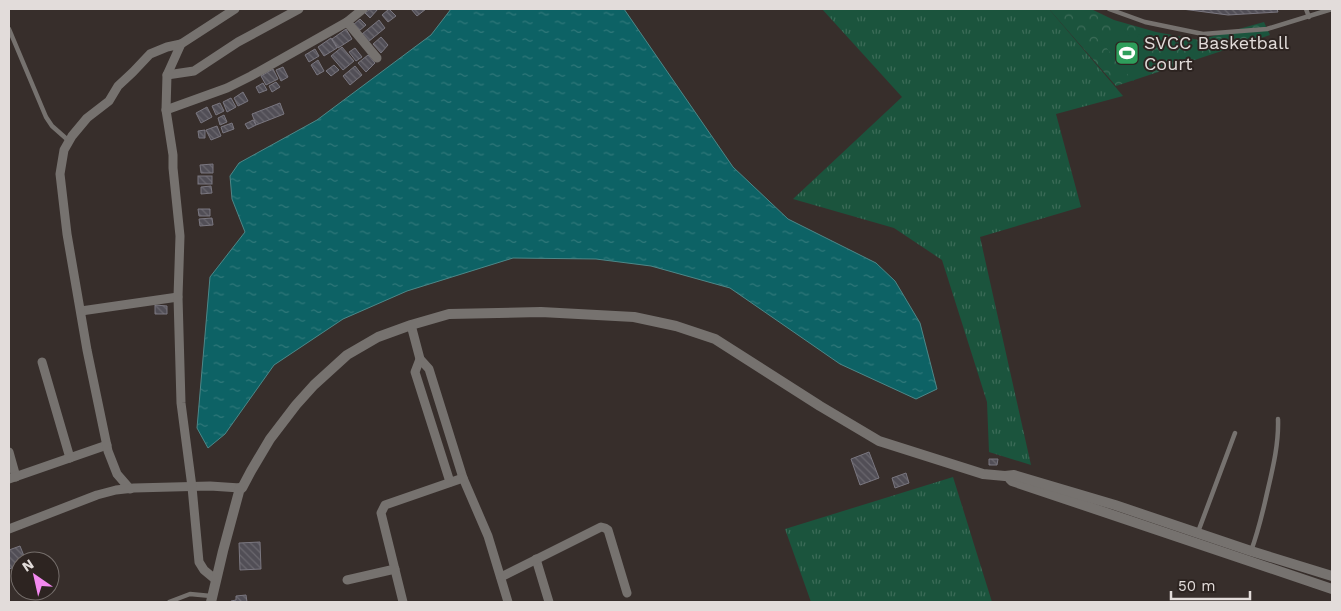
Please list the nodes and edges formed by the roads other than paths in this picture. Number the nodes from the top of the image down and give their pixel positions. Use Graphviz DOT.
graph roads {
  1 [pos="235,9"];
  2 [pos="299,9"];
  3 [pos="364,9"];
  4 [pos="1108,9"];
  5 [pos="1306,9"];
  6 [pos="1332,10"];
  7 [pos="1309,17"];
  8 [pos="347,22"];
  9 [pos="9,30"];
  10 [pos="180,44"];
  11 [pos="378,58"];
  12 [pos="167,75"];
  13 [pos="166,110"];
  14 [pos="69,141"];
  15 [pos="178,297"];
  16 [pos="81,311"];
  17 [pos="411,325"];
  18 [pos="420,359"];
  19 [pos="42,362"];
  20 [pos="1278,419"];
  21 [pos="1235,433"];
  22 [pos="107,445"];
  23 [pos="9,452"];
  24 [pos="70,458"];
  25 [pos="12,478"];
  26 [pos="463,478"];
  27 [pos="450,482"];
  28 [pos="192,487"];
  29 [pos="240,488"];
  30 [pos="130,489"];
  31 [pos="9,529"];
  32 [pos="1195,538"];
  33 [pos="1250,550"];
  34 [pos="536,559"];
  35 [pos="395,569"];
  36 [pos="1332,576"];
  37 [pos="500,577"];
  38 [pos="216,580"];
  39 [pos="347,580"];
  40 [pos="1332,588"];
  41 [pos="627,593"];
  42 [pos="212,599"];
  43 [pos="169,602"];
  44 [pos="404,602"];
  45 [pos="508,602"];
  46 [pos="549,602"];
  1 -- 10 [label="street"];
  2 -- 12 [label="street"];
  3 -- 8 [label="street"];
  4 -- 7 [label="lane"];
  5 -- 7 [label="lane"];
  6 -- 7 [label="lane"];
  8 -- 11 [label="street"];
  8 -- 13 [label="street"];
  9 -- 14 [label="lane"];
  10 -- 12 [label="street"];
  10 -- 14 [label="street"];
  12 -- 13 [label="street"];
  13 -- 15 [label="street"];
  14 -- 16 [label="street"];
  15 -- 16 [label="street"];
  15 -- 28 [label="street"];
  16 -- 22 [label="street"];
  17 -- 18 [label="street"];
  17 -- 29 [label="street"];
  17 -- 32 [label="street"];
  18 -- 26 [label="street"];
  18 -- 27 [label="street"];
  19 -- 24 [label="street"];
  20 -- 33 [label="lane"];
  21 -- 32 [label="lane"];
  22 -- 24 [label="street"];
  22 -- 30 [label="street"];
  23 -- 25 [label="street"];
  24 -- 25 [label="street"];
  26 -- 27 [label="street"];
  26 -- 37 [label="street"];
  27 -- 35 [label="street"];
  28 -- 29 [label="street"];
  28 -- 30 [label="street"];
  28 -- 38 [label="street"];
  29 -- 38 [label="street"];
  30 -- 31 [label="street"];
  32 -- 33 [label="street"];
  32 -- 40 [label="street"];
  33 -- 36 [label="street"];
  34 -- 37 [label="street"];
  34 -- 41 [label="street"];
  34 -- 46 [label="street"];
  35 -- 39 [label="street"];
  35 -- 44 [label="street"];
  37 -- 45 [label="street"];
  38 -- 42 [label="street"];
  42 -- 43 [label="lane"];
}
